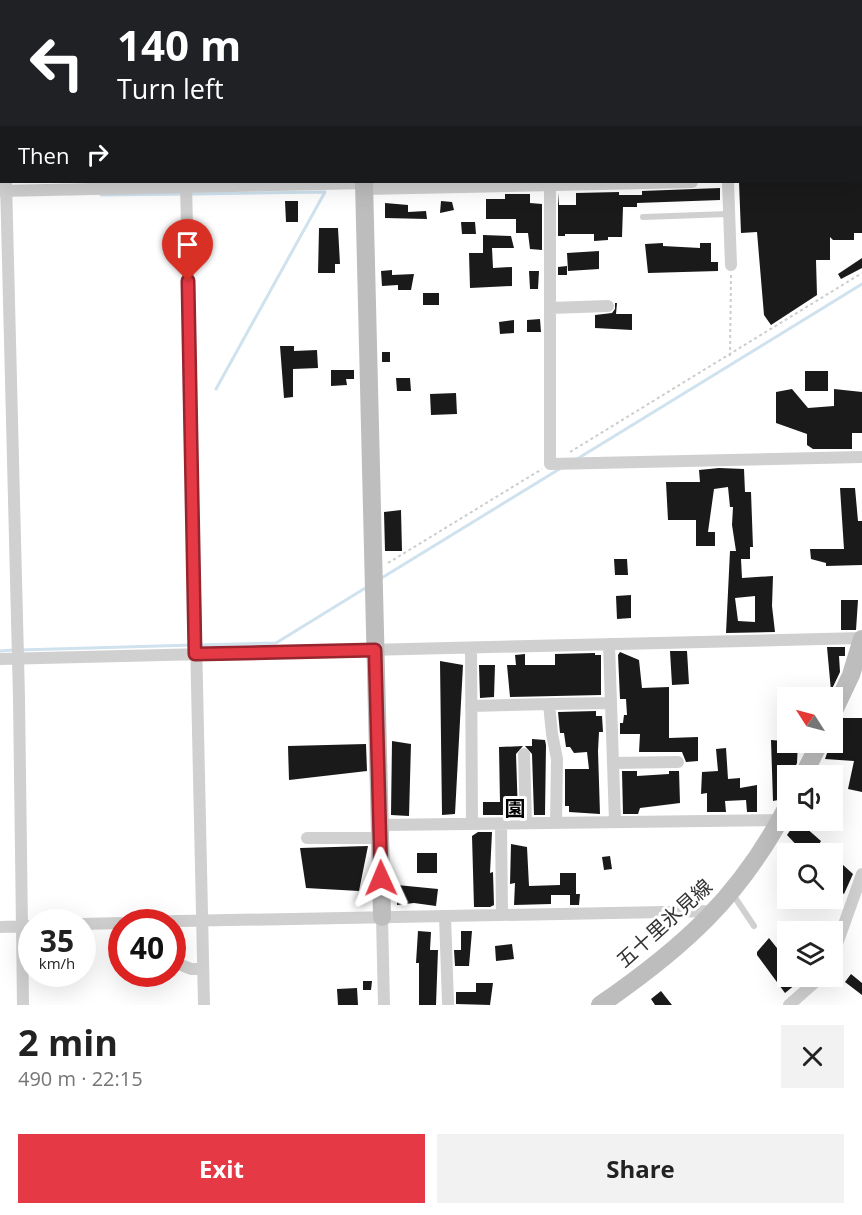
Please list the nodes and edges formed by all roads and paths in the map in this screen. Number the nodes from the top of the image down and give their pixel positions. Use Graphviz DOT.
graph roads {
  1 [pos="550,183"];
  2 [pos="728,183"];
  3 [pos="365,184"];
  4 [pos="433,184"];
  5 [pos="500,184"];
  6 [pos="186,185"];
  7 [pos="4,188"];
  8 [pos="729,214"];
  9 [pos="643,217"];
  10 [pos="732,265"];
  11 [pos="862,273"];
  12 [pos="608,306"];
  13 [pos="550,308"];
  14 [pos="730,356"];
  15 [pos="570,452"];
  16 [pos="862,457"];
  17 [pos="550,464"];
  18 [pos="373,573"];
  19 [pos="861,643"];
  20 [pos="609,644"];
  21 [pos="471,648"];
  22 [pos="375,650"];
  23 [pos="195,654"];
  24 [pos="0,659"];
  25 [pos="18,659"];
  26 [pos="843,692"];
  27 [pos="611,703"];
  28 [pos="549,704"];
  29 [pos="471,706"];
  30 [pos="524,754"];
  31 [pos="678,762"];
  32 [pos="613,763"];
  33 [pos="777,812"];
  34 [pos="615,822"];
  35 [pos="526,823"];
  36 [pos="556,823"];
  37 [pos="777,823"];
  38 [pos="472,824"];
  39 [pos="501,824"];
  40 [pos="380,832"];
  41 [pos="307,838"];
  42 [pos="862,874"];
  43 [pos="731,893"];
  44 [pos="25,909"];
  45 [pos="717,911"];
  46 [pos="502,915"];
  47 [pos="445,916"];
  48 [pos="382,917"];
  49 [pos="186,920"];
  50 [pos="202,920"];
  51 [pos="18,926"];
  52 [pos="754,926"];
  53 [pos="0,927"];
  54 [pos="843,927"];
  55 [pos="186,967"];
  56 [pos="203,969"];
  57 [pos="24,987"];
  58 [pos="809,987"];
  59 [pos="448,1003"];
  60 [pos="23,1005"];
  61 [pos="204,1005"];
  62 [pos="384,1005"];
  63 [pos="600,1005"];
  64 [pos="789,1005"];
  1 -- 5 [label="street"];
  1 -- 13 [label="street"];
  2 -- 8 [label="street"];
  3 -- 4 [label="street"];
  3 -- 6 [label="street"];
  3 -- 18 [label="street"];
  4 -- 5 [label="street"];
  6 -- 7 [label="street"];
  6 -- 23 [label="street"];
  7 -- 25 [label="street"];
  8 -- 9 [label="lane"];
  8 -- 10 [label="street"];
  10 -- 14 [label="path"];
  11 -- 14 [label="path"];
  12 -- 13 [label="street"];
  13 -- 17 [label="street"];
  14 -- 15 [label="path"];
  16 -- 17 [label="street"];
  17 -- 18 [label="path"];
  18 -- 22 [label="street"];
  19 -- 20 [label="street"];
  19 -- 26 [label="street"];
  20 -- 21 [label="street"];
  20 -- 27 [label="street"];
  21 -- 22 [label="street"];
  21 -- 29 [label="street"];
  22 -- 23 [label="street"];
  22 -- 40 [label="street"];
  23 -- 25 [label="street"];
  23 -- 50 [label="street"];
  24 -- 25 [label="street"];
  25 -- 44 [label="street"];
  27 -- 28 [label="street"];
  27 -- 32 [label="street"];
  28 -- 29 [label="street"];
  28 -- 36 [label="street"];
  29 -- 38 [label="street"];
  30 -- 35 [label="street"];
  31 -- 32 [label="street"];
  32 -- 34 [label="street"];
  33 -- 34 [label="street"];
  34 -- 36 [label="street"];
  35 -- 36 [label="street"];
  35 -- 39 [label="street"];
  37 -- 43 [label="street, 五十里氷見線"];
  38 -- 39 [label="street"];
  38 -- 40 [label="street"];
  39 -- 46 [label="street"];
  40 -- 41 [label="street"];
  40 -- 48 [label="street"];
  42 -- 54 [label="street"];
  43 -- 45 [label="street, 五十里氷見線"];
  43 -- 52 [label="lane"];
  45 -- 46 [label="street"];
  45 -- 63 [label="street, 五十里氷見線"];
  46 -- 47 [label="street"];
  47 -- 48 [label="street"];
  47 -- 59 [label="street"];
  48 -- 50 [label="street"];
  48 -- 62 [label="street"];
  49 -- 50 [label="street"];
  50 -- 56 [label="street"];
  51 -- 53 [label="street"];
  55 -- 56 [label="street"];
  56 -- 61 [label="street"];
  57 -- 60 [label="street"];
  58 -- 64 [label="street"];
}
